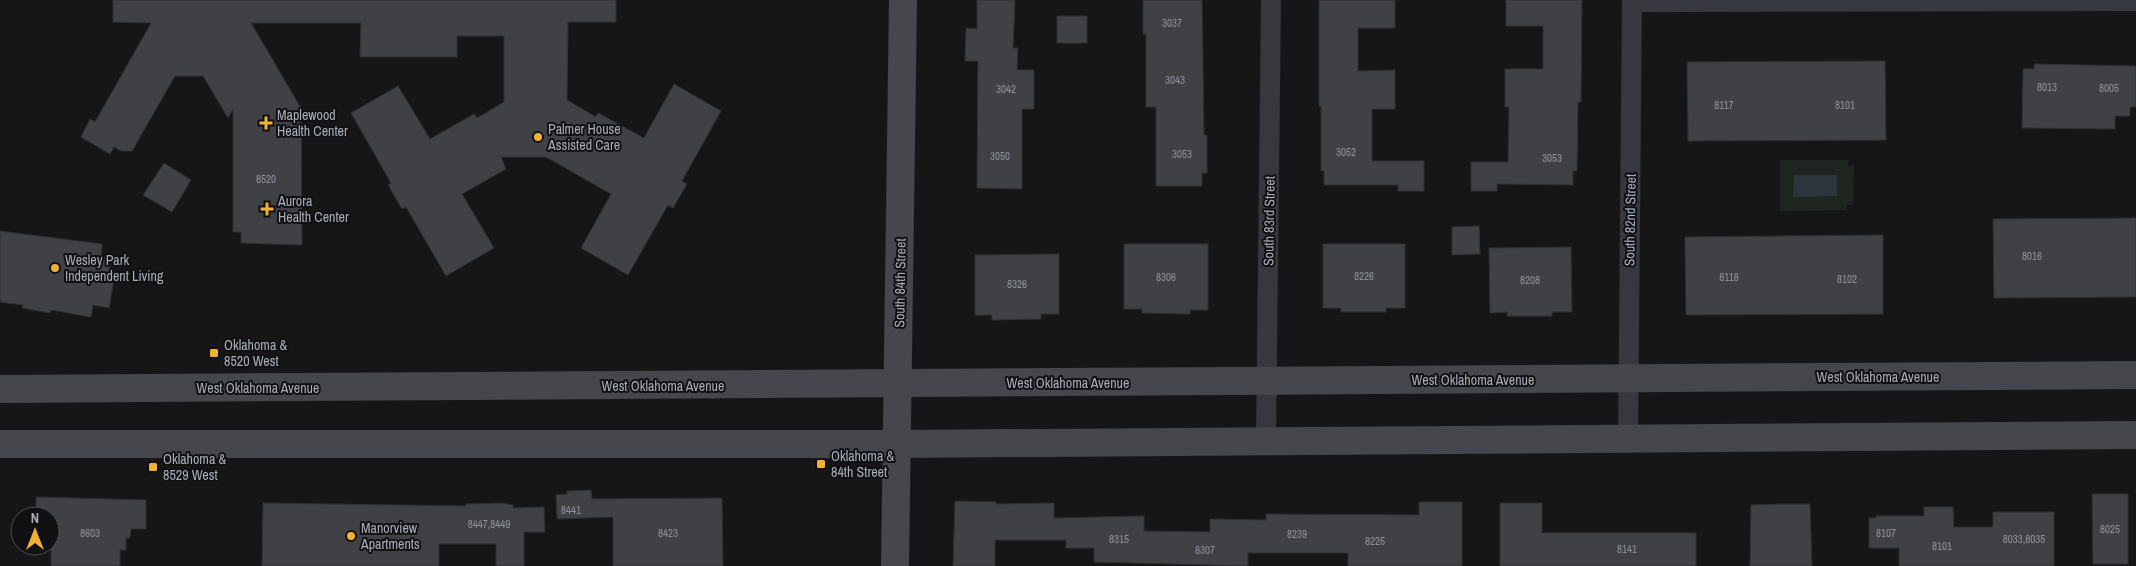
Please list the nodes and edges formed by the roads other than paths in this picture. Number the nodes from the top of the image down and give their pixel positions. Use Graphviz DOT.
graph roads {
  1 [pos="903,0"];
  2 [pos="1271,0"];
  3 [pos="1632,1"];
  4 [pos="2136,1"];
  5 [pos="2136,375"];
  6 [pos="1629,379"];
  7 [pos="1267,382"];
  8 [pos="898,385"];
  9 [pos="0,389"];
  10 [pos="2136,435"];
  11 [pos="1628,439"];
  12 [pos="1266,442"];
  13 [pos="0,444"];
  14 [pos="897,444"];
  15 [pos="895,566"];
  1 -- 8 [label="main road, South 84th Street"];
  2 -- 7 [label="street, South 83rd Street"];
  3 -- 4 [label="street"];
  3 -- 6 [label="street, South 82nd Street"];
  5 -- 6 [label="main road, West Oklahoma Avenue"];
  6 -- 7 [label="main road, West Oklahoma Avenue"];
  6 -- 11 [label="street, South 82nd Street"];
  7 -- 8 [label="main road, West Oklahoma Avenue"];
  7 -- 12 [label="street, South 83rd Street"];
  8 -- 9 [label="main road, West Oklahoma Avenue"];
  8 -- 14 [label="main road, South 84th Street"];
  10 -- 11 [label="main road"];
  11 -- 12 [label="main road"];
  12 -- 14 [label="main road"];
  13 -- 14 [label="main road"];
  14 -- 15 [label="main road, South 84th Street"];
}
